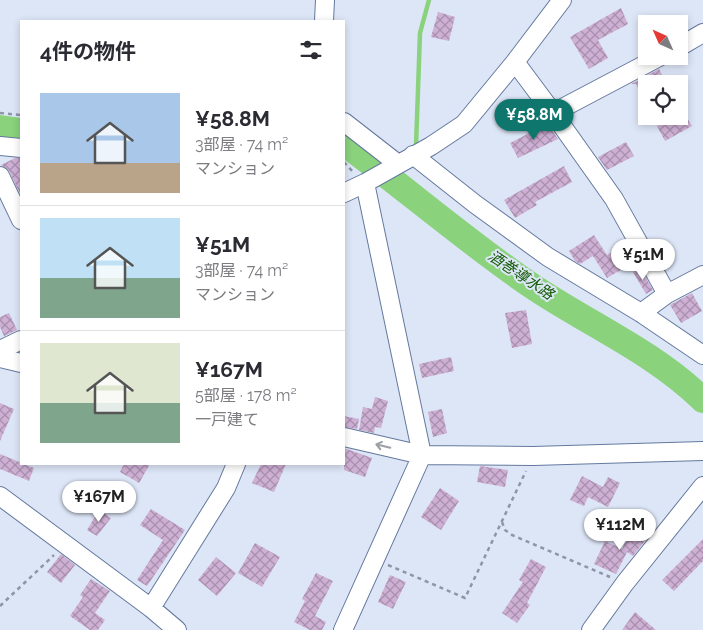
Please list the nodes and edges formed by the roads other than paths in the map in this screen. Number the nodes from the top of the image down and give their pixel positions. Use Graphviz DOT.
graph roads {
  1 [pos="325,0"];
  2 [pos="562,0"];
  3 [pos="324,20"];
  4 [pos="703,34"];
  5 [pos="688,42"];
  6 [pos="514,62"];
  7 [pos="644,65"];
  8 [pos="553,112"];
  9 [pos="345,123"];
  10 [pos="0,146"];
  11 [pos="20,148"];
  12 [pos="402,162"];
  13 [pos="0,176"];
  14 [pos="368,181"];
  15 [pos="345,192"];
  16 [pos="20,218"];
  17 [pos="703,275"];
  18 [pos="667,294"];
  19 [pos="640,313"];
  20 [pos="20,340"];
  21 [pos="0,350"];
  22 [pos="703,355"];
  23 [pos="0,358"];
  24 [pos="20,363"];
  25 [pos="345,437"];
  26 [pos="703,451"];
  27 [pos="422,455"];
  28 [pos="236,465"];
  29 [pos="703,486"];
  30 [pos="0,496"];
  31 [pos="151,608"];
  32 [pos="177,630"];
  33 [pos="343,630"];
  34 [pos="591,630"];
  1 -- 3 [label="street"];
  2 -- 6 [label="street"];
  4 -- 5 [label="street"];
  6 -- 8 [label="street"];
  6 -- 12 [label="street"];
  7 -- 8 [label="street"];
  8 -- 18 [label="street"];
  9 -- 12 [label="street"];
  10 -- 11 [label="street"];
  12 -- 14 [label="street"];
  12 -- 19 [label="street"];
  13 -- 16 [label="street"];
  14 -- 15 [label="street"];
  14 -- 27 [label="street"];
  17 -- 18 [label="street"];
  18 -- 19 [label="street"];
  19 -- 22 [label="street"];
  20 -- 21 [label="street"];
  23 -- 24 [label="street"];
  27 -- 25 [label="street, one-way"];
  26 -- 27 [label="street"];
  27 -- 33 [label="street"];
  28 -- 31 [label="street"];
  29 -- 34 [label="street"];
  30 -- 31 [label="street"];
  31 -- 32 [label="street"];
}
